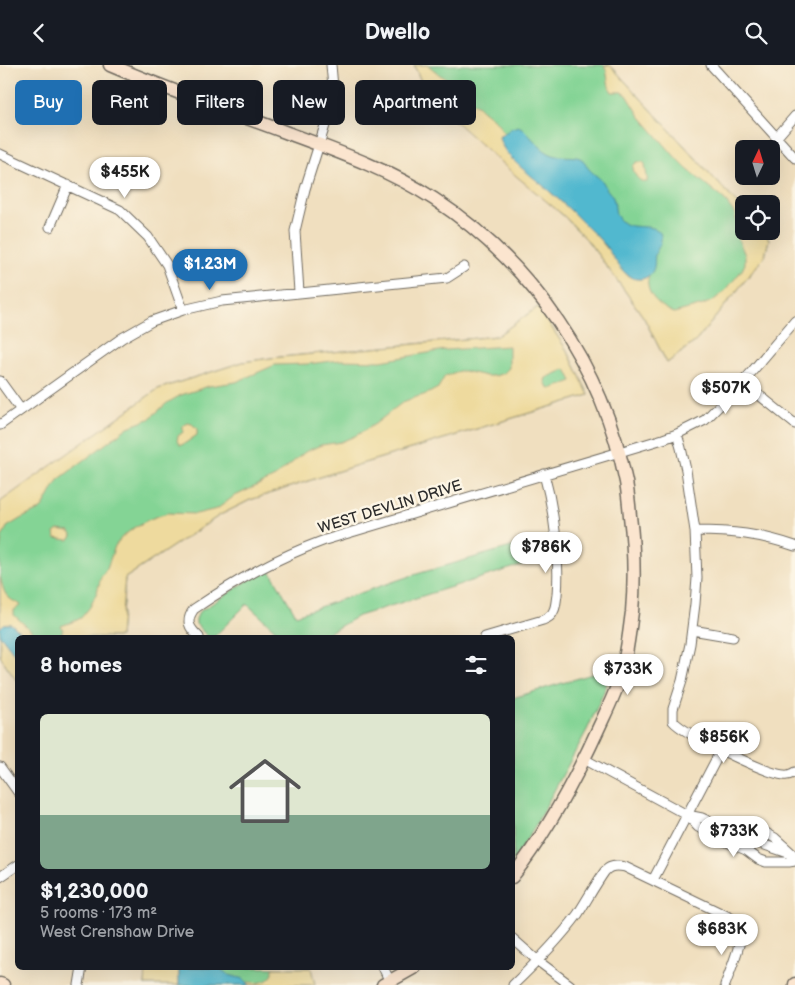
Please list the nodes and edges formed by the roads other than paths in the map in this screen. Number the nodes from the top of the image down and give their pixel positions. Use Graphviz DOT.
graph roads {
  1 [pos="110,65"];
  2 [pos="331,65"];
  3 [pos="711,65"];
  4 [pos="795,116"];
  5 [pos="776,139"];
  6 [pos="320,145"];
  7 [pos="0,154"];
  8 [pos="795,158"];
  9 [pos="68,185"];
  10 [pos="50,227"];
  11 [pos="464,267"];
  12 [pos="299,292"];
  13 [pos="183,310"];
  14 [pos="795,321"];
  15 [pos="0,381"];
  16 [pos="743,382"];
  17 [pos="21,410"];
  18 [pos="795,424"];
  19 [pos="0,425"];
  20 [pos="677,434"];
  21 [pos="619,452"];
  22 [pos="544,474"];
  23 [pos="695,531"];
  24 [pos="795,546"];
  25 [pos="692,630"];
  26 [pos="197,635"];
  27 [pos="492,635"];
  28 [pos="733,637"];
  29 [pos="721,750"];
  30 [pos="584,759"];
  31 [pos="0,767"];
  32 [pos="792,774"];
  33 [pos="15,788"];
  34 [pos="687,815"];
  35 [pos="794,857"];
  36 [pos="15,867"];
  37 [pos="515,873"];
  38 [pos="0,877"];
  39 [pos="653,880"];
  40 [pos="515,941"];
  41 [pos="538,961"];
  42 [pos="82,970"];
  43 [pos="384,970"];
  44 [pos="410,970"];
  45 [pos="387,983"];
  46 [pos="79,985"];
  47 [pos="513,985"];
  48 [pos="570,985"];
  49 [pos="725,985"];
  1 -- 6 [label="street"];
  2 -- 6 [label="street"];
  3 -- 5 [label="street"];
  4 -- 5 [label="street"];
  5 -- 8 [label="street"];
  6 -- 12 [label="street"];
  6 -- 21 [label="street"];
  7 -- 9 [label="street"];
  9 -- 10 [label="street"];
  9 -- 13 [label="street"];
  11 -- 12 [label="street"];
  12 -- 13 [label="street"];
  13 -- 17 [label="street"];
  14 -- 16 [label="street, WEST DEVLIN DRIVE"];
  15 -- 17 [label="street"];
  16 -- 18 [label="street"];
  16 -- 20 [label="street, WEST DEVLIN DRIVE"];
  17 -- 19 [label="street"];
  20 -- 21 [label="street, WEST DEVLIN DRIVE"];
  20 -- 23 [label="street"];
  21 -- 22 [label="street, WEST DEVLIN DRIVE"];
  21 -- 30 [label="street"];
  22 -- 26 [label="street, WEST DEVLIN DRIVE"];
  22 -- 27 [label="street"];
  23 -- 24 [label="street"];
  23 -- 25 [label="street"];
  25 -- 28 [label="street"];
  25 -- 29 [label="street"];
  29 -- 32 [label="street"];
  29 -- 34 [label="street"];
  30 -- 34 [label="street"];
  30 -- 37 [label="street"];
  31 -- 33 [label="street"];
  34 -- 35 [label="street"];
  34 -- 35 [label="street"];
  34 -- 39 [label="street"];
  36 -- 38 [label="street"];
  39 -- 41 [label="street"];
  39 -- 49 [label="street"];
  40 -- 41 [label="street"];
  41 -- 47 [label="street"];
  41 -- 48 [label="street"];
  42 -- 46 [label="street"];
  43 -- 45 [label="street"];
  44 -- 45 [label="street"];
}
